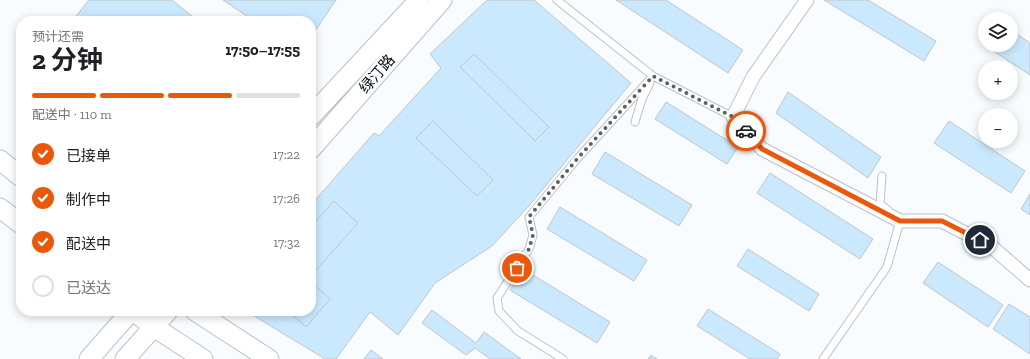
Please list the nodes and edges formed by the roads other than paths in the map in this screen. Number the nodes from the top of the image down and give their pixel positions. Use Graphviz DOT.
graph roads {
  1 [pos="419,0"];
  2 [pos="442,0"];
  3 [pos="557,0"];
  4 [pos="807,0"];
  5 [pos="653,76"];
  6 [pos="316,111"];
  7 [pos="733,117"];
  8 [pos="635,122"];
  9 [pos="316,143"];
  10 [pos="0,160"];
  11 [pos="16,173"];
  12 [pos="882,176"];
  13 [pos="0,208"];
  14 [pos="16,220"];
  15 [pos="900,221"];
  16 [pos="1030,280"];
  17 [pos="128,316"];
  18 [pos="139,316"];
  19 [pos="164,316"];
  20 [pos="203,316"];
  21 [pos="154,327"];
  22 [pos="89,359"];
  23 [pos="125,359"];
  24 [pos="203,359"];
  25 [pos="269,359"];
  26 [pos="563,359"];
  27 [pos="823,359"];
  1 -- 6 [label="main road, 绿汀路"];
  2 -- 9 [label="main road, 绿汀路"];
  3 -- 5 [label="lane"];
  4 -- 7 [label="street"];
  5 -- 7 [label="lane"];
  5 -- 8 [label="lane"];
  5 -- 26 [label="lane"];
  7 -- 15 [label="street"];
  10 -- 11 [label="main road"];
  12 -- 15 [label="lane"];
  13 -- 14 [label="main road"];
  15 -- 16 [label="street"];
  15 -- 27 [label="lane"];
  17 -- 22 [label="main road"];
  18 -- 21 [label="main road"];
  19 -- 21 [label="main road"];
  20 -- 25 [label="main road"];
  21 -- 23 [label="main road"];
  21 -- 24 [label="main road"];
}
